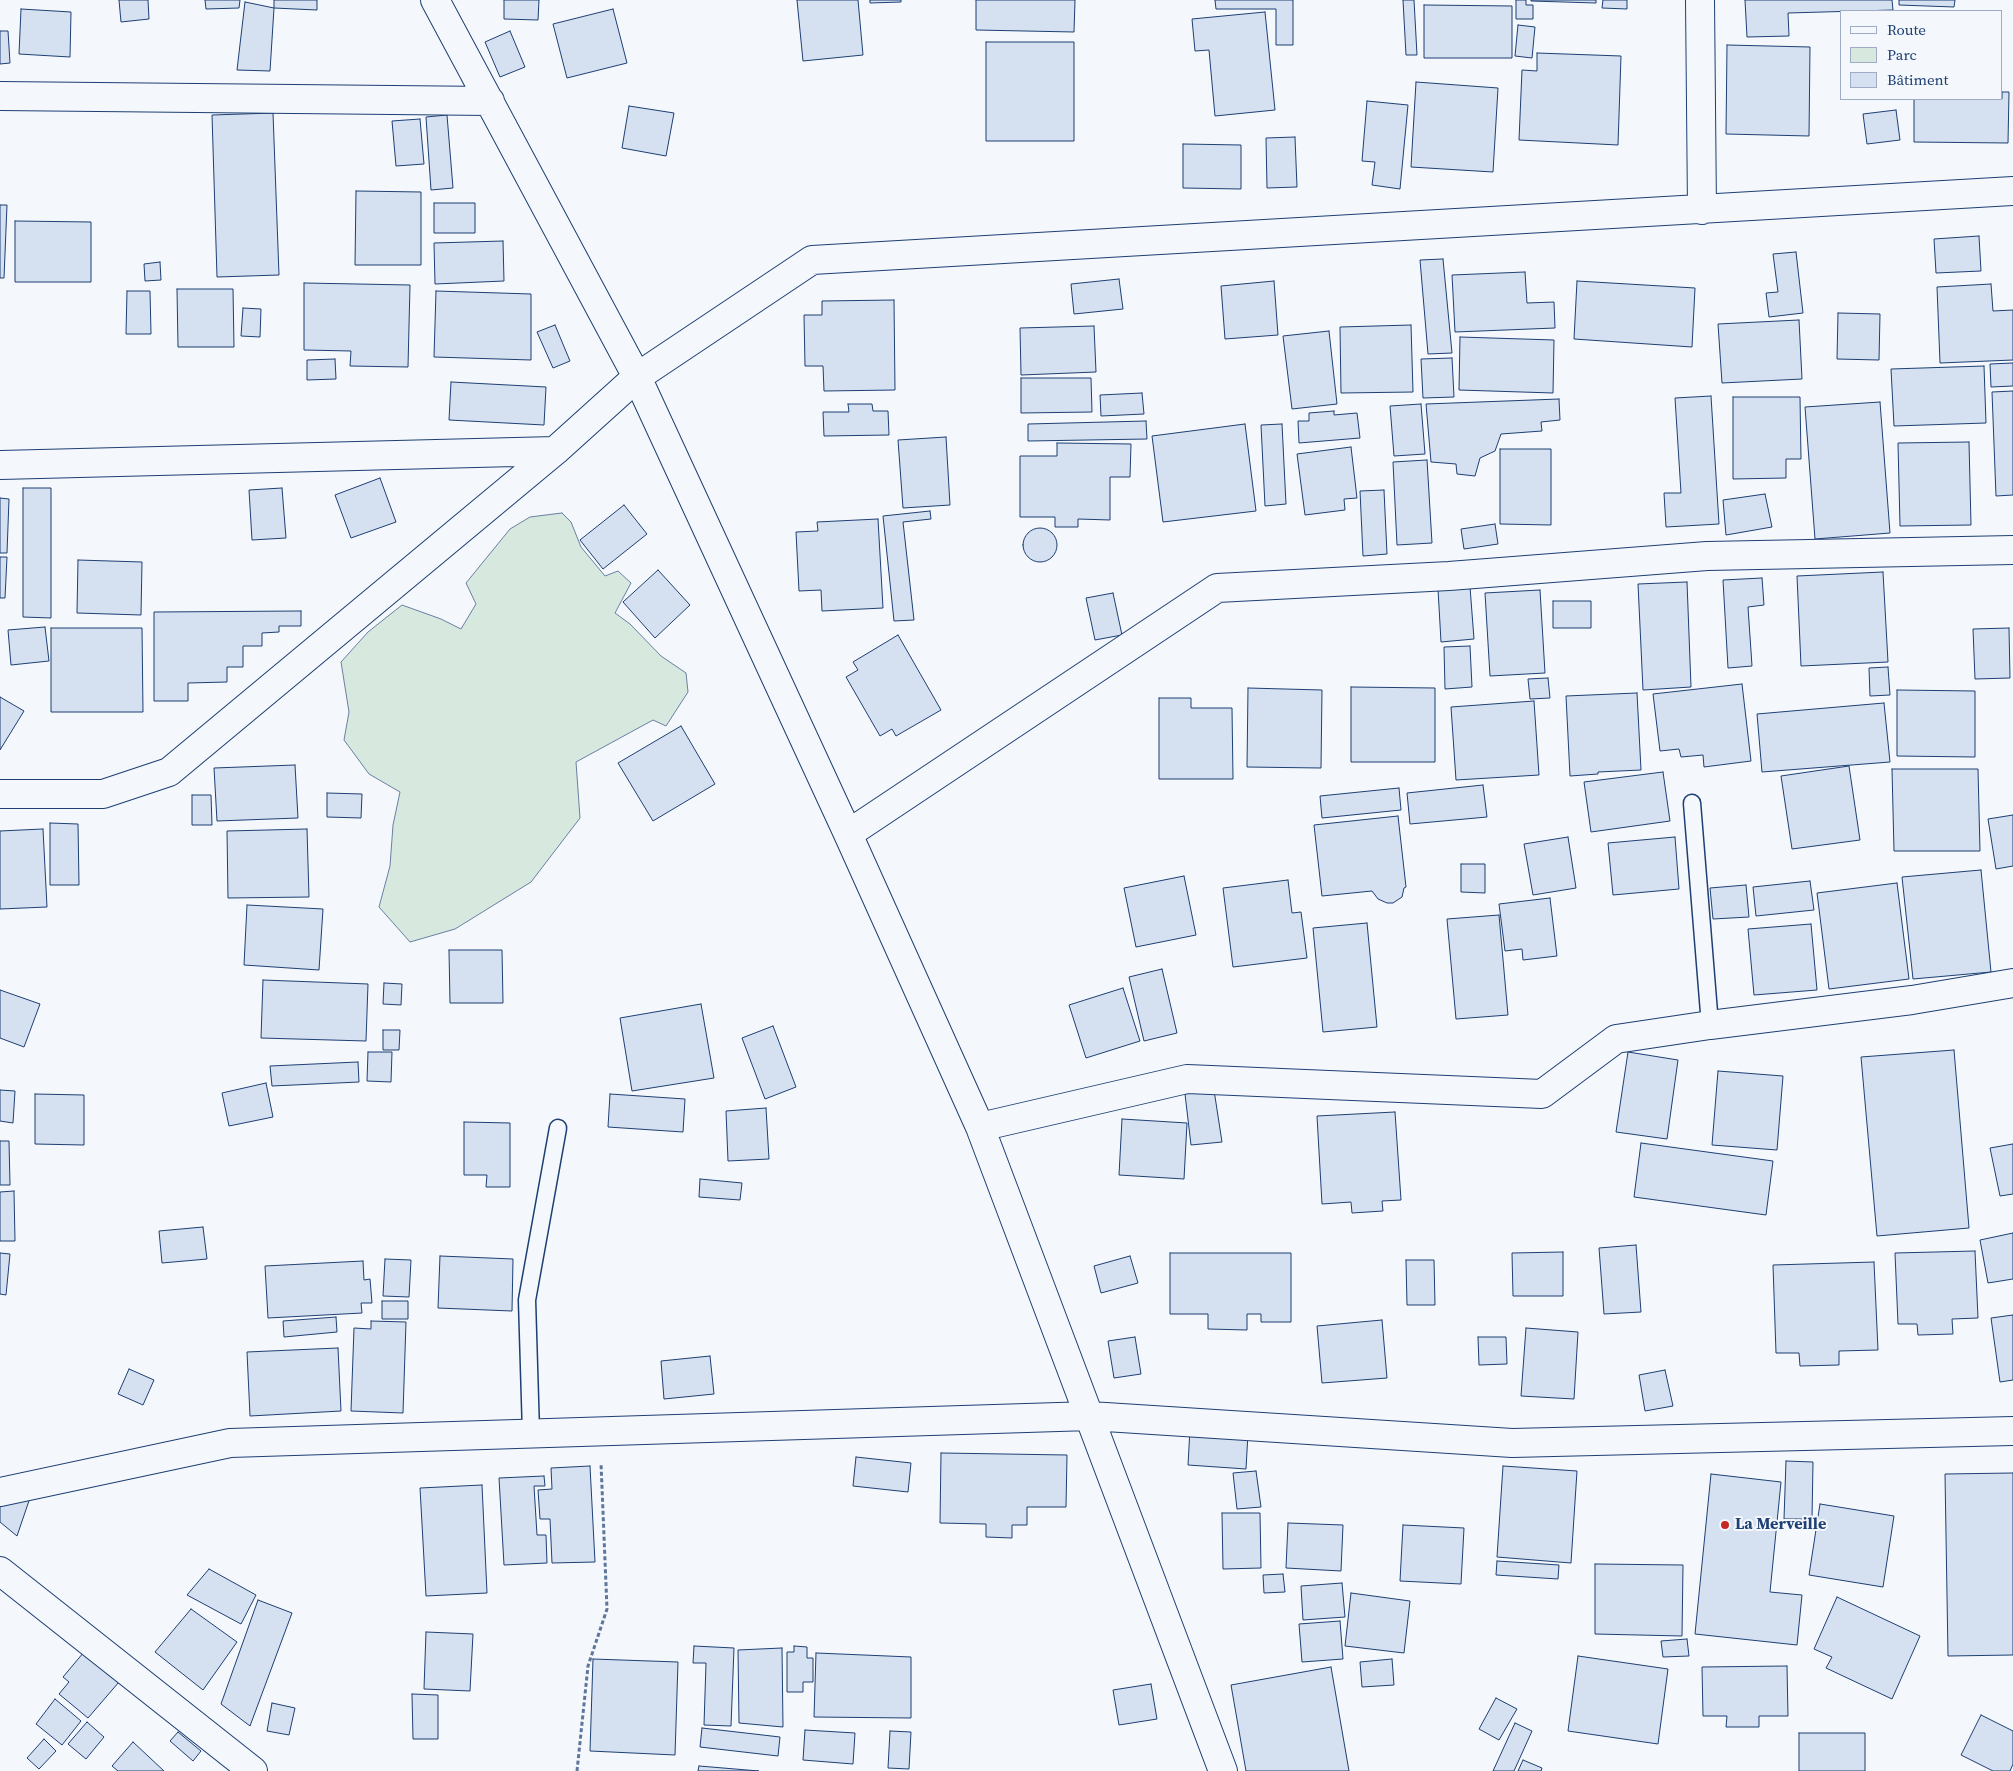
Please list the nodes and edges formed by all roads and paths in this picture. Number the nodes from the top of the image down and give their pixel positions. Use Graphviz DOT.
graph roads {
  1 [pos="435,0"];
  2 [pos="1700,0"];
  3 [pos="0,96"];
  4 [pos="490,102"];
  5 [pos="2013,191"];
  6 [pos="1702,210"];
  7 [pos="637,377"];
  8 [pos="555,451"];
  9 [pos="0,465"];
  10 [pos="2013,550"];
  11 [pos="0,794"];
  12 [pos="1692,803"];
  13 [pos="848,834"];
  14 [pos="2013,983"];
  15 [pos="1710,1025"];
  16 [pos="980,1127"];
  17 [pos="558,1128"];
  18 [pos="1090,1416"];
  19 [pos="2013,1431"];
  20 [pos="600,1432"];
  21 [pos="531,1434"];
  22 [pos="0,1492"];
  23 [pos="0,1572"];
  24 [pos="253,1771"];
  25 [pos="577,1771"];
  26 [pos="1223,1771"];
  1 -- 4 [label="street"];
  2 -- 6 [label="street"];
  3 -- 4 [label="street"];
  4 -- 7 [label="street"];
  5 -- 6 [label="street"];
  6 -- 7 [label="street"];
  7 -- 8 [label="street"];
  7 -- 13 [label="street"];
  8 -- 9 [label="street"];
  8 -- 11 [label="street"];
  10 -- 13 [label="street"];
  12 -- 15 [label="lane"];
  13 -- 16 [label="street"];
  14 -- 15 [label="street"];
  15 -- 16 [label="street"];
  16 -- 18 [label="street"];
  17 -- 21 [label="lane"];
  18 -- 19 [label="street"];
  18 -- 20 [label="street"];
  18 -- 26 [label="street"];
  20 -- 21 [label="street"];
  20 -- 25 [label="path"];
  21 -- 22 [label="street"];
  23 -- 24 [label="street"];
}
